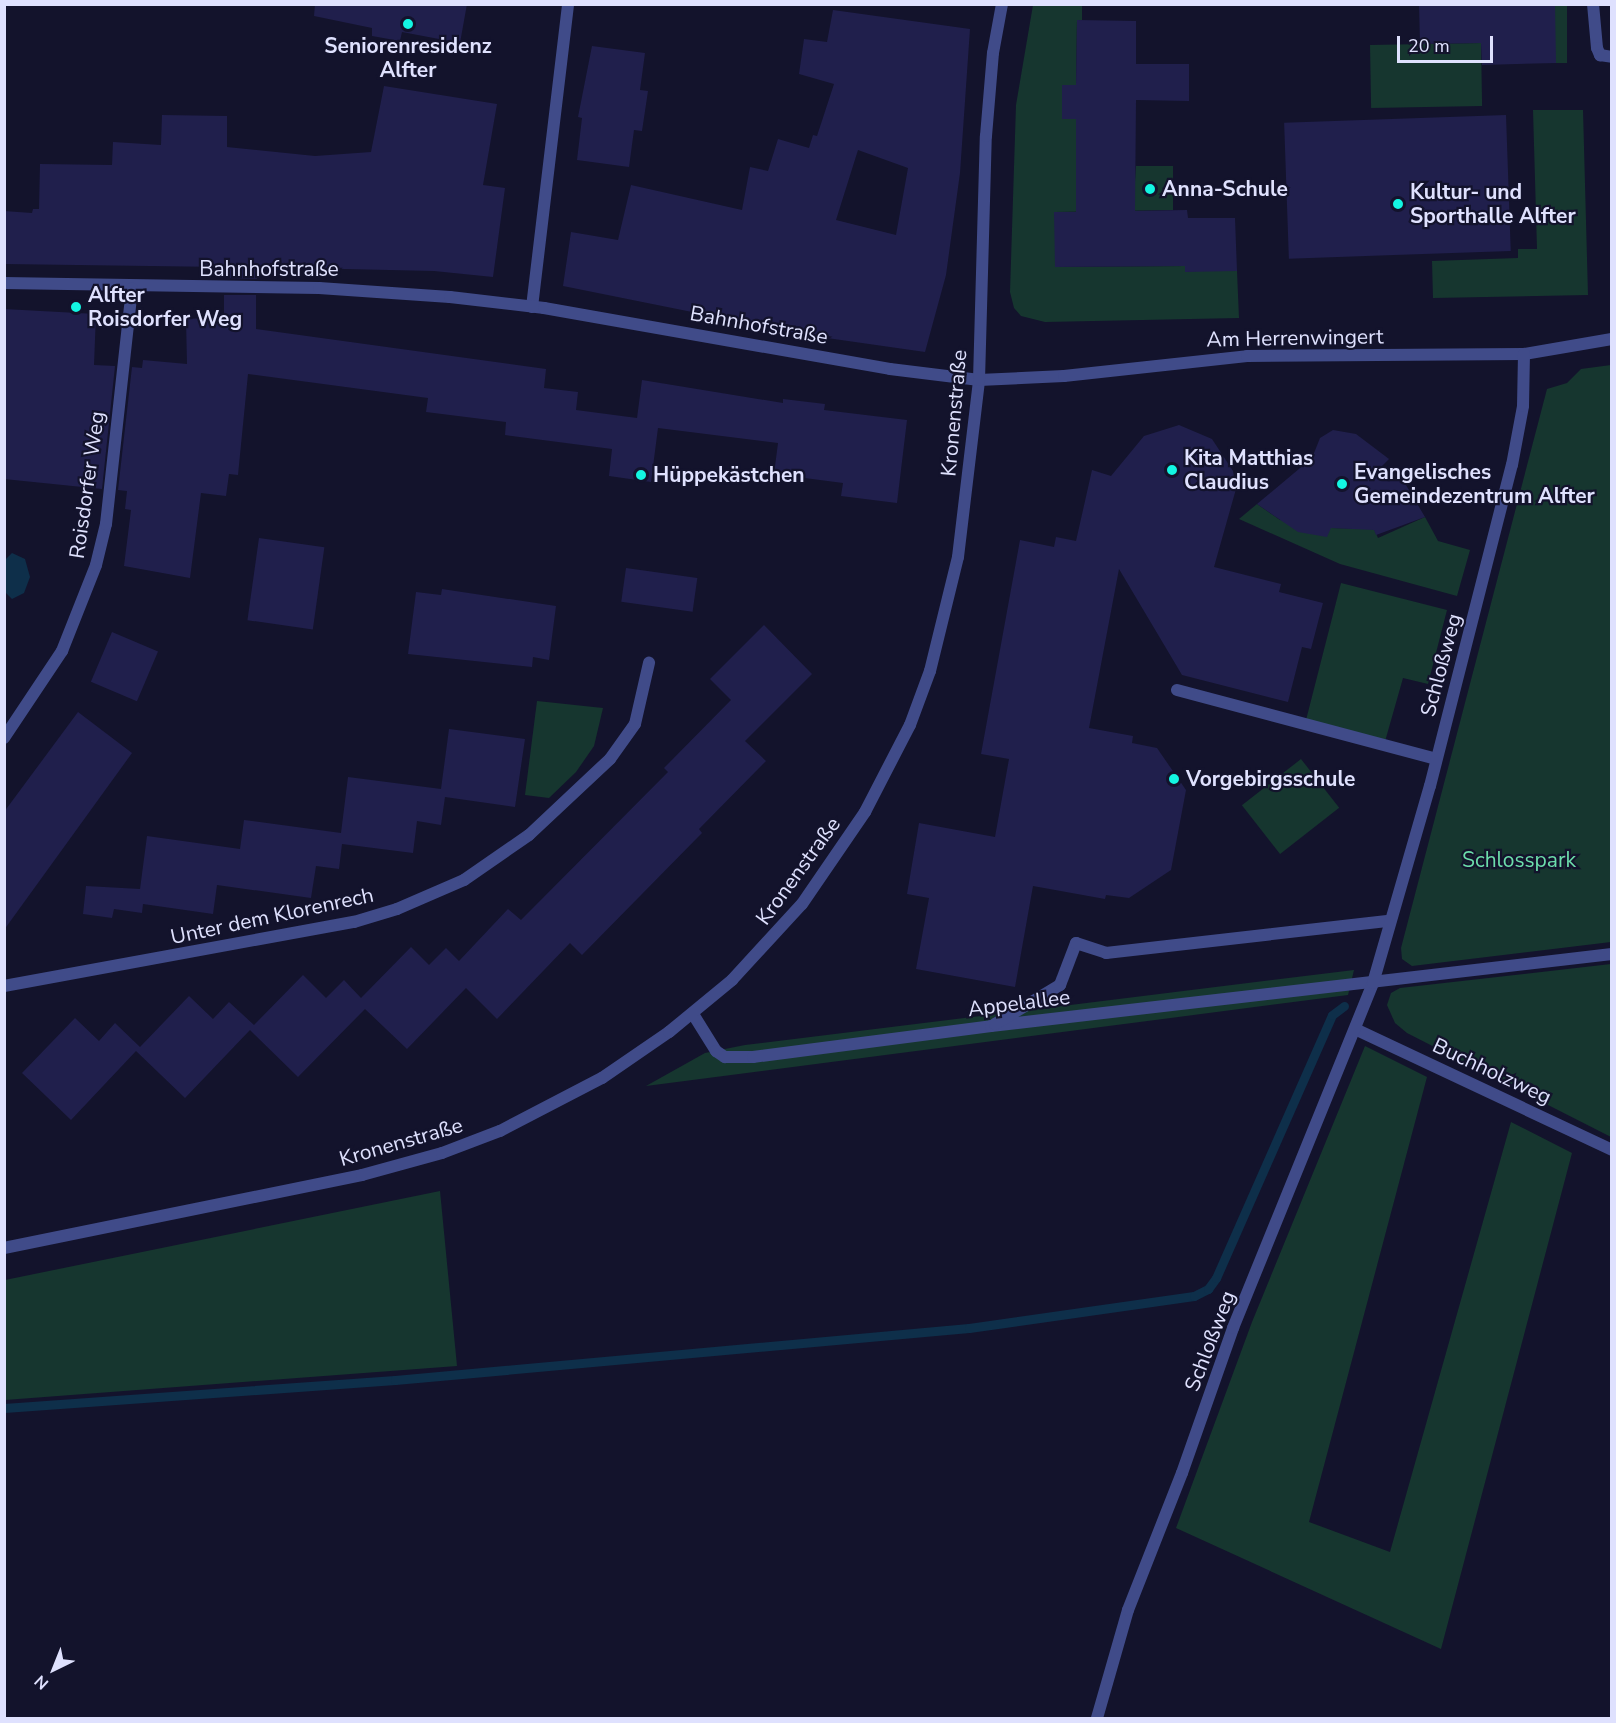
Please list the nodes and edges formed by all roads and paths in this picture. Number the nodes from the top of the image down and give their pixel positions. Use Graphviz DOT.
graph roads {
  1 [pos="568,4"];
  2 [pos="1002,4"];
  3 [pos="1593,4"];
  4 [pos="1611,57"];
  5 [pos="4,283"];
  6 [pos="132,288"];
  7 [pos="532,307"];
  8 [pos="1611,339"];
  9 [pos="1524,354"];
  10 [pos="979,380"];
  11 [pos="649,663"];
  12 [pos="1178,690"];
  13 [pos="4,738"];
  14 [pos="1436,759"];
  15 [pos="1389,921"];
  16 [pos="1611,954"];
  17 [pos="1373,983"];
  18 [pos="4,986"];
  19 [pos="693,1014"];
  20 [pos="991,1026"];
  21 [pos="1355,1029"];
  22 [pos="1611,1150"];
  23 [pos="4,1248"];
  24 [pos="1097,1719"];
  1 -- 7 [label="street"];
  2 -- 10 [label="street, Kronenstraße"];
  3 -- 4 [label="street"];
  5 -- 6 [label="street, Bahnhofstraße"];
  6 -- 7 [label="street, Bahnhofstraße"];
  6 -- 13 [label="street, Roisdorfer Weg"];
  7 -- 10 [label="street, Bahnhofstraße"];
  8 -- 9 [label="street, Am Herrenwingert"];
  9 -- 10 [label="street, Am Herrenwingert"];
  9 -- 14 [label="street, Schloßweg"];
  10 -- 19 [label="street, Kronenstraße"];
  11 -- 18 [label="street, Unter dem Klorenrech"];
  12 -- 14 [label="street"];
  14 -- 15 [label="street, Schloßweg"];
  15 -- 17 [label="street, Schloßweg"];
  15 -- 20 [label="street"];
  16 -- 17 [label="street"];
  17 -- 20 [label="street, Appelallee"];
  17 -- 21 [label="street, Schloßweg"];
  19 -- 20 [label="street, Appelallee"];
  19 -- 23 [label="street, Kronenstraße"];
  21 -- 22 [label="street, Buchholzweg"];
  21 -- 24 [label="street, Schloßweg"];
}
